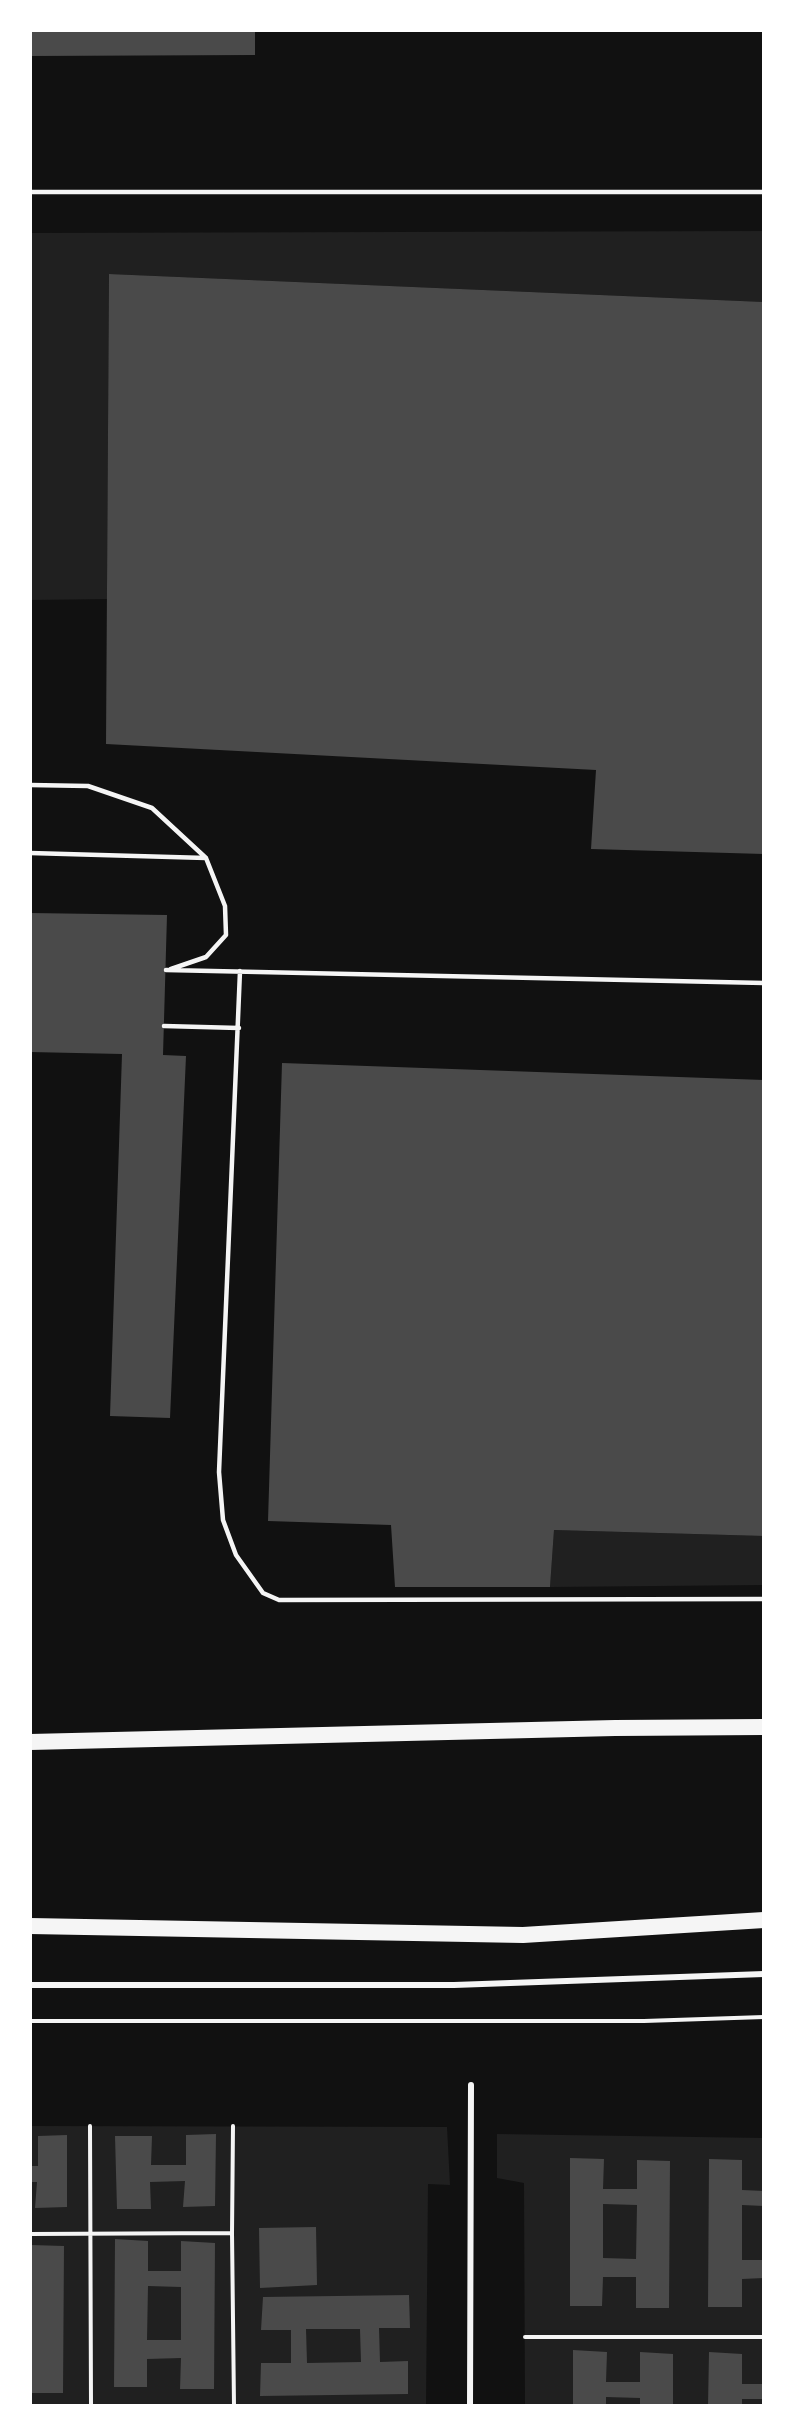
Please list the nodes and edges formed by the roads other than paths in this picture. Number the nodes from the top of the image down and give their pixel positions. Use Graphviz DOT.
graph roads {
  1 [pos="30,192"];
  2 [pos="764,192"];
  3 [pos="30,785"];
  4 [pos="30,853"];
  5 [pos="206,858"];
  6 [pos="240,971"];
  7 [pos="764,983"];
  8 [pos="164,1026"];
  9 [pos="239,1028"];
  10 [pos="764,1599"];
  11 [pos="764,1727"];
  12 [pos="30,1742"];
  13 [pos="764,1920"];
  14 [pos="30,1926"];
  15 [pos="764,1974"];
  16 [pos="30,1985"];
  17 [pos="471,2085"];
  18 [pos="470,2406"];
  1 -- 2 [label="lane"];
  3 -- 5 [label="lane"];
  4 -- 5 [label="lane"];
  5 -- 6 [label="lane"];
  6 -- 7 [label="lane"];
  6 -- 9 [label="lane"];
  8 -- 9 [label="lane"];
  9 -- 10 [label="lane"];
  11 -- 12 [label="highway"];
  13 -- 14 [label="highway"];
  15 -- 16 [label="street"];
  17 -- 18 [label="street"];
}
